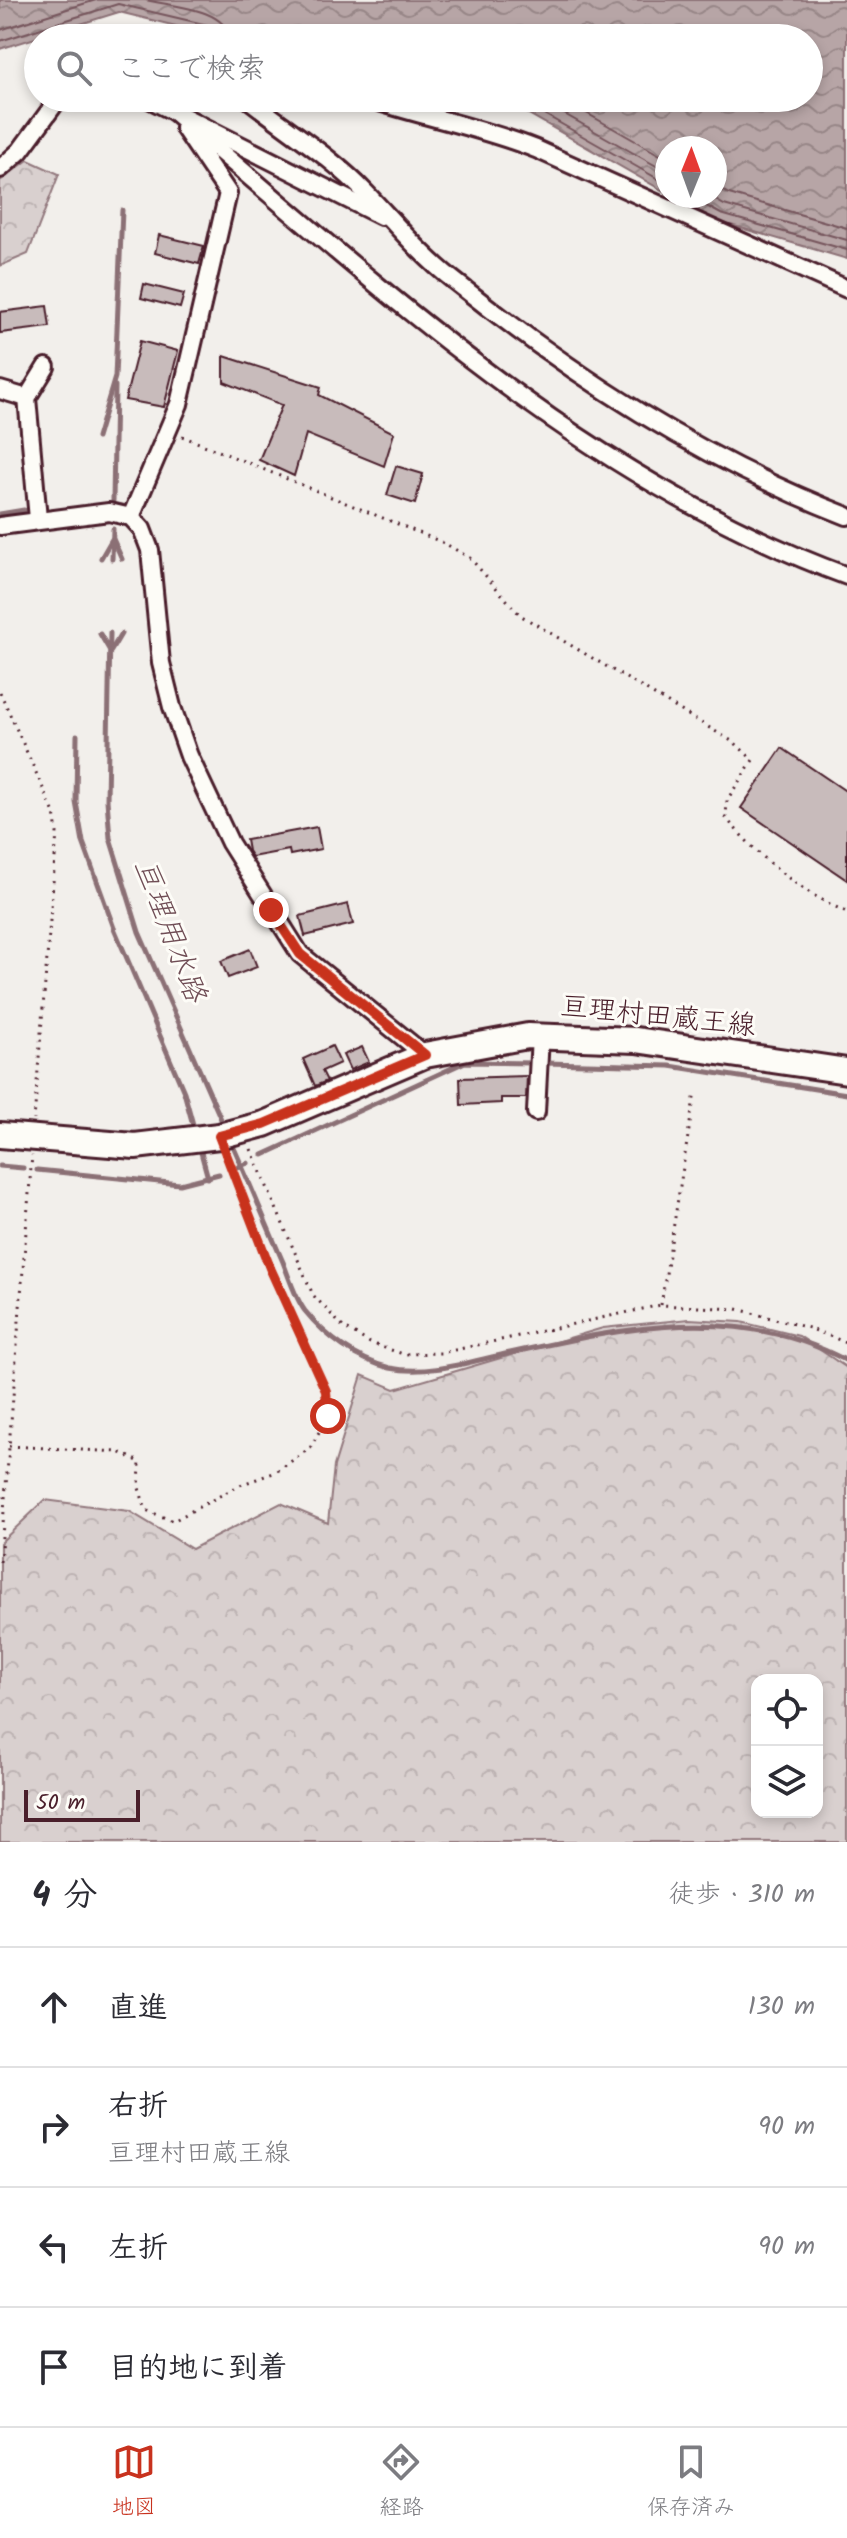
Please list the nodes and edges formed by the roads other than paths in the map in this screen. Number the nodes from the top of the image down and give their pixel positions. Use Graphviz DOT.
graph roads {
  1 [pos="49,112"];
  2 [pos="173,112"];
  3 [pos="174,112"];
  4 [pos="176,112"];
  5 [pos="265,112"];
  6 [pos="408,112"];
  7 [pos="0,169"];
  8 [pos="391,221"];
  9 [pos="847,289"];
  10 [pos="46,367"];
  11 [pos="0,390"];
  12 [pos="27,398"];
  13 [pos="847,516"];
  14 [pos="131,517"];
  15 [pos="38,519"];
  16 [pos="0,526"];
  17 [pos="847,576"];
  18 [pos="540,1036"];
  19 [pos="425,1055"];
  20 [pos="847,1071"];
  21 [pos="536,1112"];
  22 [pos="0,1135"];
  1 -- 7 [label="street"];
  2 -- 14 [label="street"];
  3 -- 17 [label="street"];
  4 -- 8 [label="street"];
  5 -- 8 [label="street"];
  6 -- 9 [label="street"];
  8 -- 13 [label="street"];
  10 -- 12 [label="street"];
  11 -- 12 [label="street"];
  12 -- 15 [label="street"];
  14 -- 15 [label="street"];
  14 -- 19 [label="street"];
  15 -- 16 [label="street"];
  18 -- 19 [label="main road, 亘理村田蔵王線"];
  18 -- 20 [label="main road, 亘理村田蔵王線"];
  18 -- 21 [label="street"];
  19 -- 22 [label="main road, 亘理村田蔵王線"];
}
